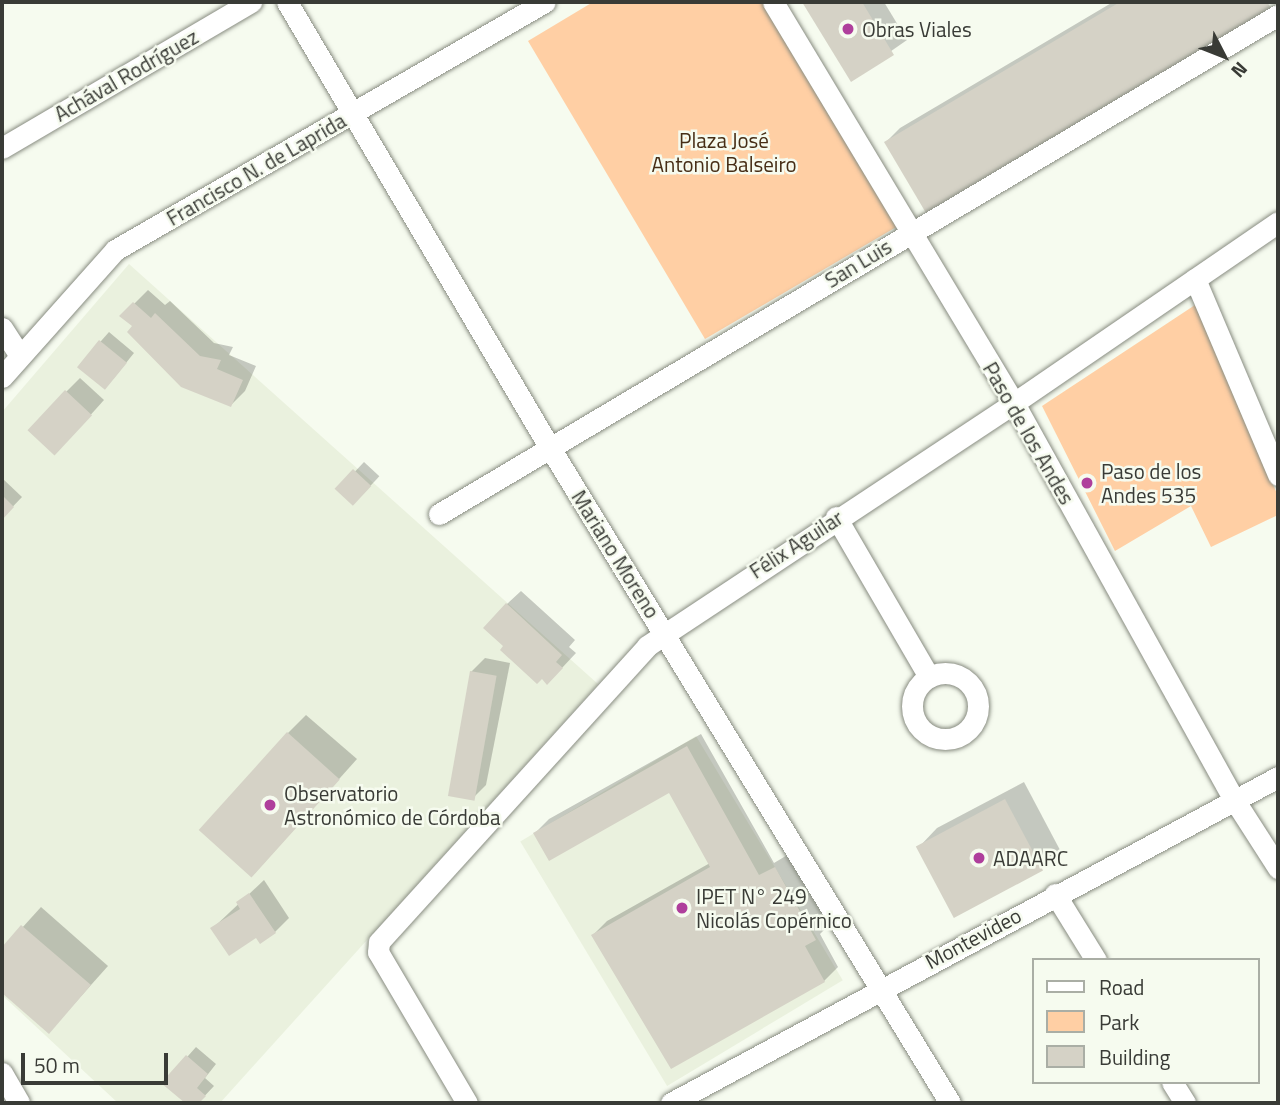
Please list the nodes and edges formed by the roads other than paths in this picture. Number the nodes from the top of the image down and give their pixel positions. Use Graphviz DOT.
graph roads {
  1 [pos="251,2"];
  2 [pos="287,2"];
  3 [pos="544,2"];
  4 [pos="774,2"];
  5 [pos="1278,15"];
  6 [pos="353,114"];
  7 [pos="2,148"];
  8 [pos="1278,222"];
  9 [pos="909,232"];
  10 [pos="1195,279"];
  11 [pos="2,328"];
  12 [pos="20,356"];
  13 [pos="2,377"];
  14 [pos="1014,403"];
  15 [pos="550,448"];
  16 [pos="1278,475"];
  17 [pos="439,514"];
  18 [pos="836,517"];
  19 [pos="664,631"];
  20 [pos="929,677"];
  21 [pos="1278,777"];
  22 [pos="1235,801"];
  23 [pos="1278,868"];
  24 [pos="1055,894"];
  25 [pos="1095,958"];
  26 [pos="879,988"];
  27 [pos="2,1073"];
  28 [pos="1173,1084"];
  29 [pos="19,1103"];
  30 [pos="467,1103"];
  31 [pos="671,1103"];
  32 [pos="950,1103"];
  33 [pos="1185,1103"];
  1 -- 7 [label="street, Achával Rodríguez"];
  2 -- 6 [label="street, Mariano Moreno"];
  3 -- 6 [label="street, Francisco N. de Laprida"];
  4 -- 9 [label="street, Paso de los Andes"];
  5 -- 9 [label="street, San Luis"];
  6 -- 12 [label="street, Francisco N. de Laprida"];
  6 -- 15 [label="street, Mariano Moreno"];
  8 -- 10 [label="street, Félix Aguilar"];
  9 -- 14 [label="street, Paso de los Andes"];
  9 -- 15 [label="street, San Luis"];
  10 -- 14 [label="street, Félix Aguilar"];
  10 -- 16 [label="street"];
  11 -- 12 [label="street"];
  12 -- 13 [label="street, Francisco N. de Laprida"];
  14 -- 18 [label="street, Félix Aguilar"];
  14 -- 22 [label="street, Paso de los Andes"];
  15 -- 17 [label="street, San Luis"];
  15 -- 19 [label="street, Mariano Moreno"];
  18 -- 19 [label="street, Félix Aguilar"];
  18 -- 20 [label="street"];
  19 -- 26 [label="street, Mariano Moreno"];
  19 -- 30 [label="street, Félix Aguilar"];
  21 -- 22 [label="street, Montevideo"];
  22 -- 23 [label="street, Paso de los Andes"];
  22 -- 24 [label="street, Montevideo"];
  24 -- 25 [label="street"];
  24 -- 26 [label="street, Montevideo"];
  26 -- 31 [label="street, Montevideo"];
  26 -- 32 [label="street, Mariano Moreno"];
  27 -- 29 [label="street"];
  28 -- 33 [label="street"];
}
